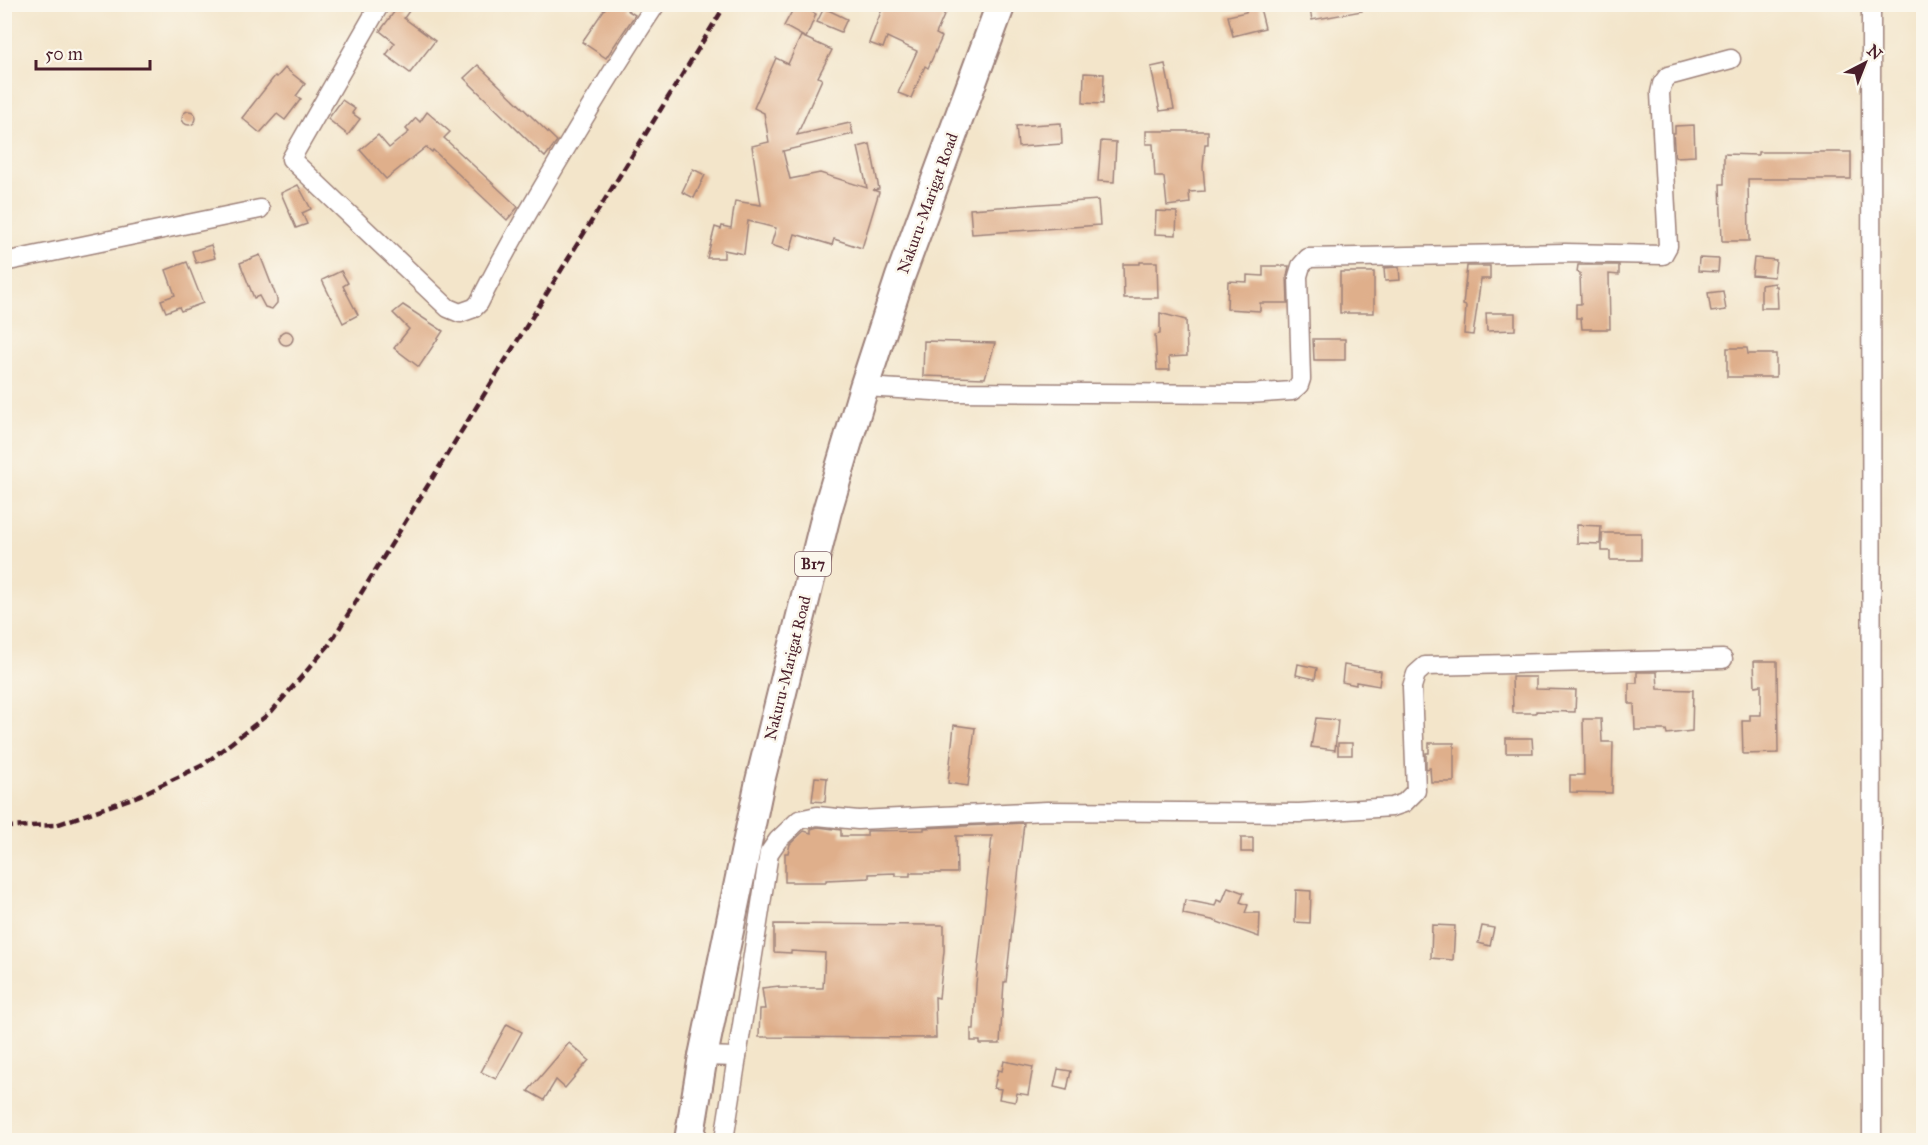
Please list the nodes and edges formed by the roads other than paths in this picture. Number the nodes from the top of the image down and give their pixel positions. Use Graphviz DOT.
graph roads {
  1 [pos="381,4"];
  2 [pos="657,4"];
  3 [pos="1001,4"];
  4 [pos="1871,4"];
  5 [pos="1731,59"];
  6 [pos="260,209"];
  7 [pos="4,262"];
  8 [pos="864,387"];
  9 [pos="1723,659"];
  10 [pos="704,1056"];
  11 [pos="737,1057"];
  12 [pos="689,1140"];
  13 [pos="724,1140"];
  14 [pos="1872,1140"];
  1 -- 2 [label="street"];
  3 -- 8 [label="main road, Nakuru-Marigat Road / B17"];
  4 -- 14 [label="street"];
  5 -- 8 [label="street"];
  6 -- 7 [label="street"];
  8 -- 10 [label="main road, Nakuru-Marigat Road / B17"];
  9 -- 11 [label="street"];
  10 -- 11 [label="street"];
  10 -- 12 [label="main road, Nakuru-Marigat Road / B17"];
  11 -- 13 [label="street"];
}
